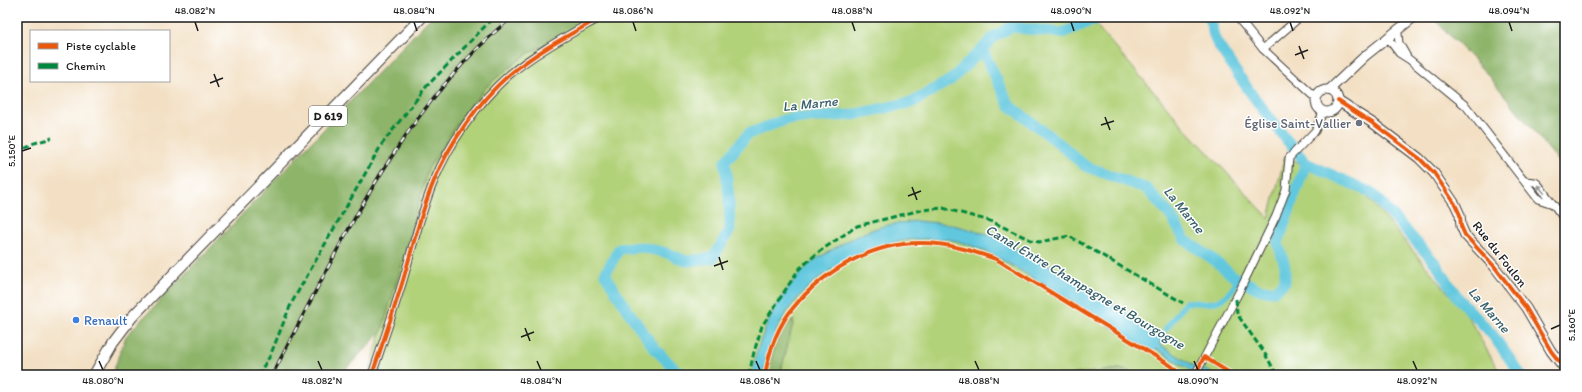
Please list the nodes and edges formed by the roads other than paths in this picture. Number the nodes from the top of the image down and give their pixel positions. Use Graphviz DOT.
graph roads {
  1 [pos="422,17"];
  2 [pos="601,17"];
  3 [pos="1237,17"];
  4 [pos="1300,17"];
  5 [pos="1414,17"];
  6 [pos="1396,31"];
  7 [pos="1387,37"];
  8 [pos="1264,49"];
  9 [pos="1410,60"];
  10 [pos="1329,90"];
  11 [pos="1316,98"];
  12 [pos="1338,101"];
  13 [pos="1324,112"];
  14 [pos="1565,220"];
  15 [pos="1565,369"];
  16 [pos="94,375"];
  17 [pos="372,375"];
  18 [pos="1195,375"];
  1 -- 16 [label="main road, D 619"];
  2 -- 17 [label="street"];
  3 -- 8 [label="street"];
  4 -- 8 [label="street"];
  5 -- 6 [label="street"];
  6 -- 7 [label="street"];
  6 -- 9 [label="street"];
  7 -- 9 [label="street"];
  7 -- 10 [label="street"];
  8 -- 11 [label="street"];
  9 -- 14 [label="street"];
  10 -- 11 [label="street"];
  10 -- 12 [label="street"];
  11 -- 13 [label="street"];
  12 -- 13 [label="street"];
  12 -- 15 [label="street, Rue du Foulon"];
  13 -- 18 [label="street"];
}
